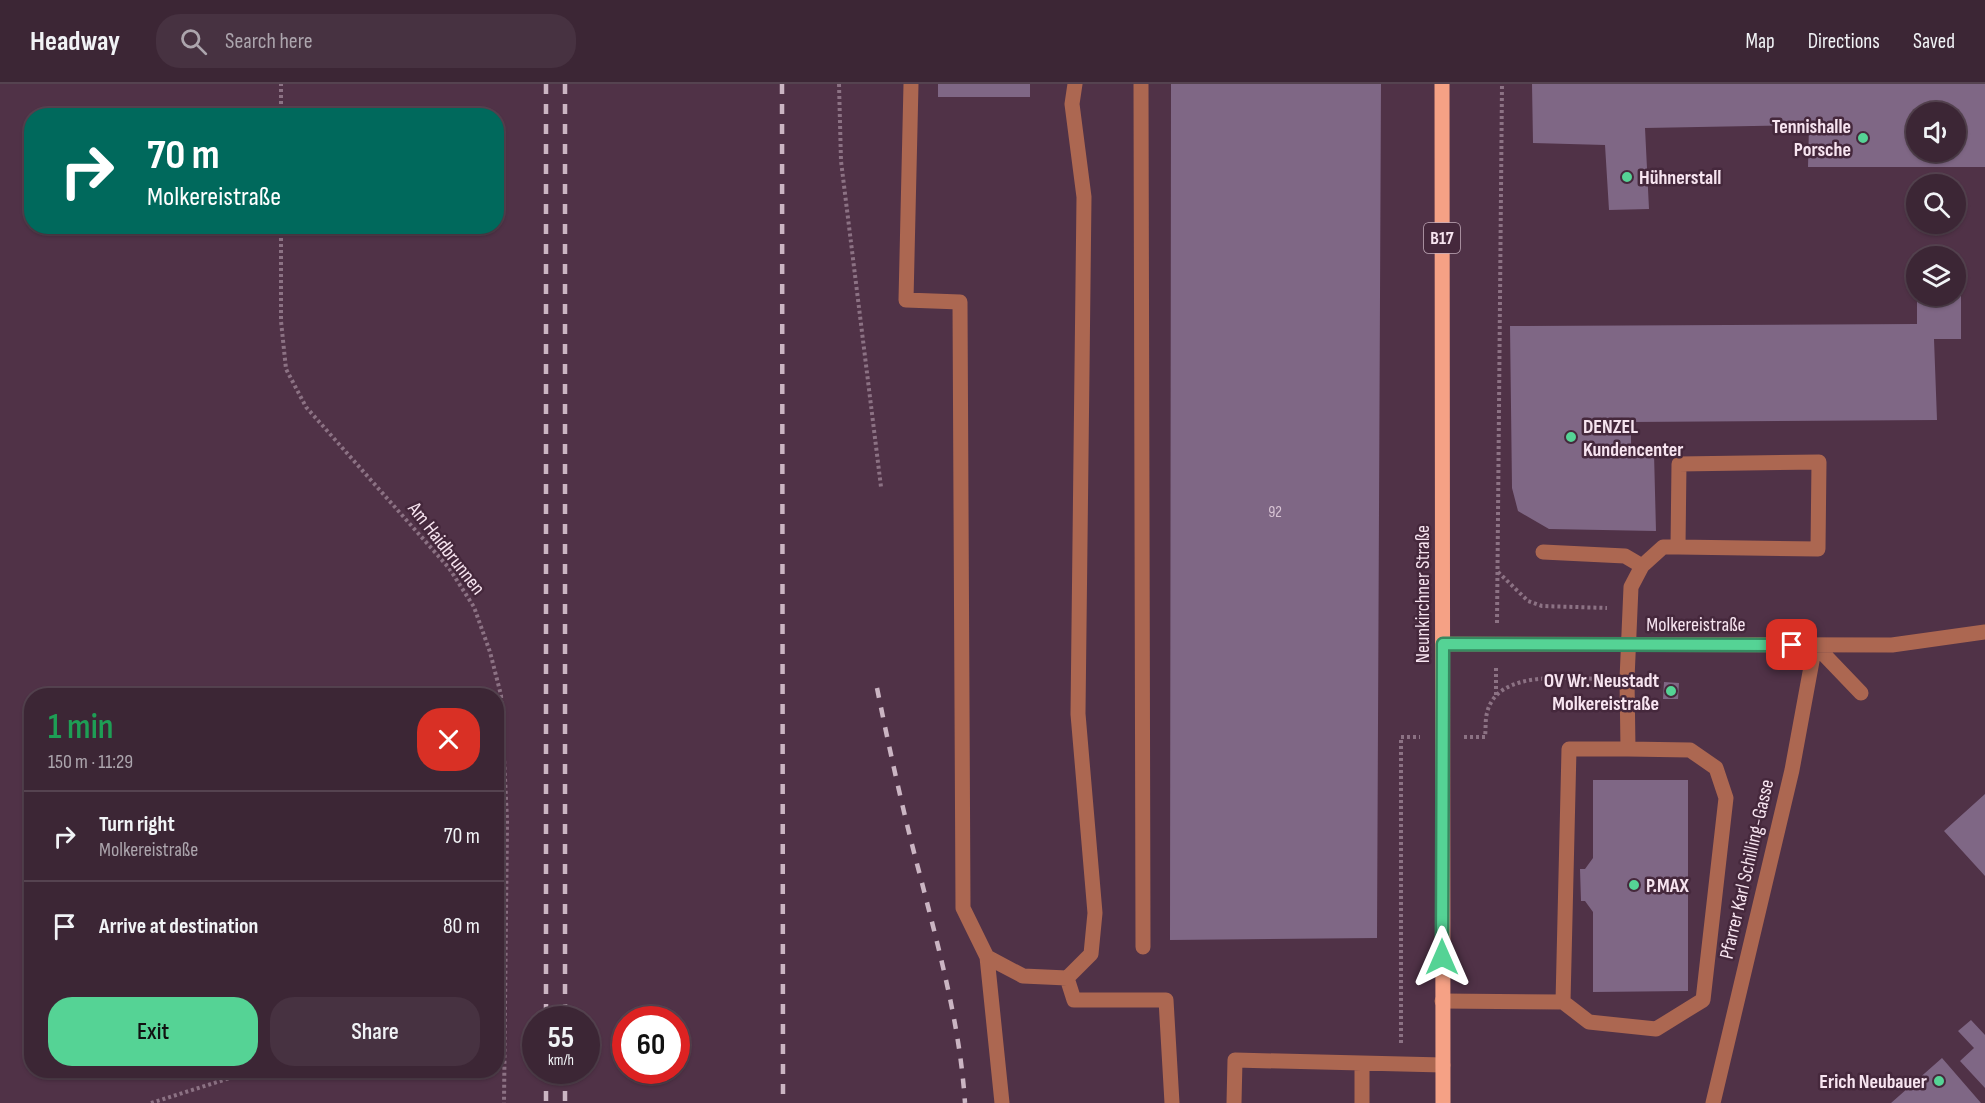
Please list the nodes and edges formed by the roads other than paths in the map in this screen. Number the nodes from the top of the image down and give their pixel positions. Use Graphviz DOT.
graph roads {
  1 [pos="910,84"];
  2 [pos="1075,84"];
  3 [pos="1141,84"];
  4 [pos="1442,84"];
  5 [pos="1678,547"];
  6 [pos="1543,552"];
  7 [pos="1642,567"];
  8 [pos="1985,633"];
  9 [pos="1443,644"];
  10 [pos="1628,644"];
  11 [pos="1815,645"];
  12 [pos="1861,693"];
  13 [pos="1628,749"];
  14 [pos="1143,947"];
  15 [pos="987,957"];
  16 [pos="1067,978"];
  17 [pos="1442,1001"];
  18 [pos="1563,1002"];
  19 [pos="1362,1064"];
  20 [pos="1443,1065"];
  21 [pos="1002,1103"];
  22 [pos="1172,1103"];
  23 [pos="1234,1103"];
  24 [pos="1362,1103"];
  25 [pos="1443,1103"];
  26 [pos="1713,1103"];
  1 -- 15 [label="street"];
  2 -- 16 [label="street"];
  3 -- 14 [label="street"];
  4 -- 9 [label="main road, Neunkirchner Straße / B17"];
  5 -- 5 [label="street"];
  5 -- 7 [label="street"];
  6 -- 7 [label="street"];
  7 -- 10 [label="street"];
  8 -- 11 [label="street, Molkereistraße"];
  9 -- 10 [label="street, Molkereistraße"];
  9 -- 17 [label="main road, Neunkirchner Straße / B17"];
  10 -- 11 [label="street, Molkereistraße"];
  10 -- 13 [label="street"];
  11 -- 12 [label="street"];
  11 -- 26 [label="street, Pfarrer Karl Schilling-Gasse"];
  13 -- 18 [label="street"];
  13 -- 18 [label="street"];
  15 -- 16 [label="street"];
  15 -- 21 [label="street"];
  16 -- 22 [label="street"];
  17 -- 18 [label="street"];
  17 -- 20 [label="main road, Neunkirchner Straße / B17"];
  19 -- 20 [label="street"];
  19 -- 23 [label="street"];
  19 -- 24 [label="street"];
  20 -- 25 [label="main road, Neunkirchner Straße / B17"];
}
